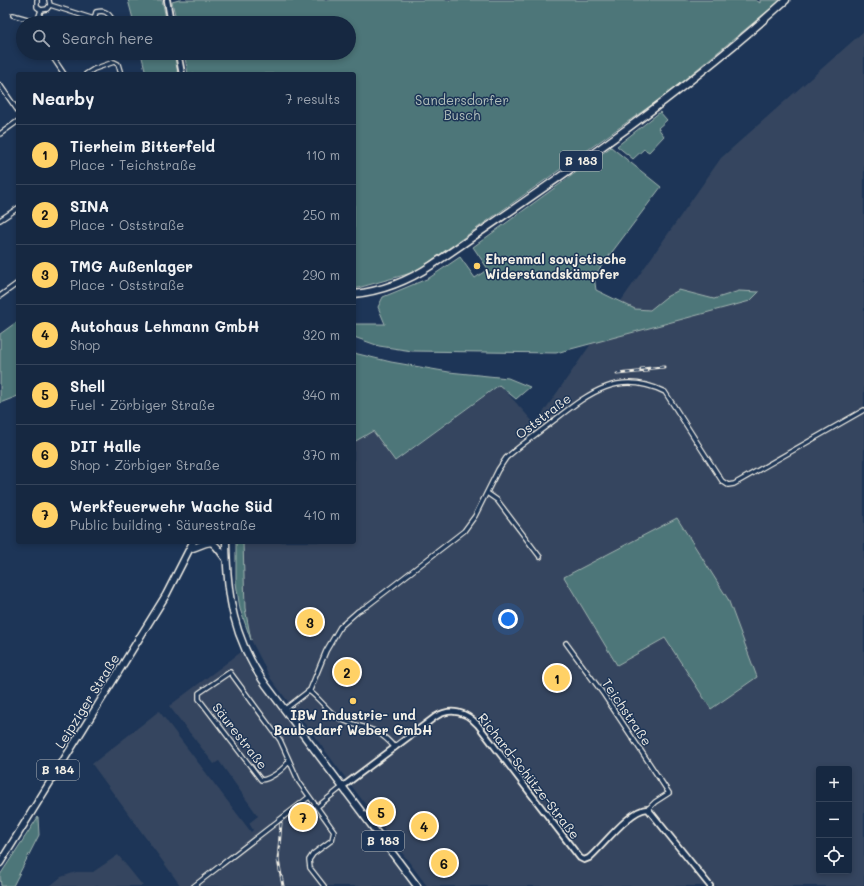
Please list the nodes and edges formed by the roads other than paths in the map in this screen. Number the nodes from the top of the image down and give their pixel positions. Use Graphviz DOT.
graph roads {
  1 [pos="37,0"];
  2 [pos="49,0"];
  3 [pos="166,0"];
  4 [pos="786,0"];
  5 [pos="50,5"];
  6 [pos="41,10"];
  7 [pos="13,15"];
  8 [pos="17,16"];
  9 [pos="40,16"];
  10 [pos="80,16"];
  11 [pos="95,16"];
  12 [pos="110,16"];
  13 [pos="169,16"];
  14 [pos="55,60"];
  15 [pos="179,60"];
  16 [pos="63,72"];
  17 [pos="89,72"];
  18 [pos="120,72"];
  19 [pos="182,72"];
  20 [pos="0,85"];
  21 [pos="16,108"];
  22 [pos="16,122"];
  23 [pos="0,134"];
  24 [pos="16,209"];
  25 [pos="0,220"];
  26 [pos="16,284"];
  27 [pos="356,294"];
  28 [pos="0,296"];
  29 [pos="864,410"];
  30 [pos="487,492"];
  31 [pos="192,544"];
  32 [pos="201,544"];
  33 [pos="214,544"];
  34 [pos="226,544"];
  35 [pos="190,549"];
  36 [pos="540,557"];
  37 [pos="226,558"];
  38 [pos="566,643"];
  39 [pos="308,691"];
  40 [pos="284,710"];
  41 [pos="395,748"];
  42 [pos="289,761"];
  43 [pos="342,787"];
  44 [pos="309,797"];
  45 [pos="317,807"];
  46 [pos="648,809"];
  47 [pos="0,863"];
  48 [pos="194,886"];
  49 [pos="324,886"];
  50 [pos="417,886"];
  51 [pos="710,886"];
  1 -- 6 [label="street"];
  2 -- 5 [label="street"];
  3 -- 13 [label="street"];
  4 -- 27 [label="main road, B 183"];
  5 -- 6 [label="street"];
  5 -- 10 [label="street"];
  6 -- 9 [label="street"];
  7 -- 8 [label="street"];
  11 -- 12 [label="street"];
  14 -- 16 [label="street"];
  15 -- 19 [label="street"];
  17 -- 18 [label="street"];
  20 -- 21 [label="street"];
  22 -- 23 [label="street"];
  24 -- 25 [label="street"];
  26 -- 28 [label="street"];
  29 -- 30 [label="street, Oststraße"];
  30 -- 36 [label="street"];
  30 -- 39 [label="street, Oststraße"];
  31 -- 35 [label="main road, B 184"];
  32 -- 35 [label="main road"];
  33 -- 37 [label="main road"];
  34 -- 37 [label="main road, B 183"];
  35 -- 47 [label="main road, Leipziger Straße / B 184"];
  37 -- 40 [label="main road, B 183"];
  38 -- 46 [label="street, Teichstraße"];
  39 -- 40 [label="street, Oststraße"];
  39 -- 41 [label="street"];
  40 -- 43 [label="main road, B 183"];
  41 -- 43 [label="street"];
  41 -- 46 [label="street, Richard-Schütze-Straße"];
  42 -- 42 [label="street, Säurestraße"];
  42 -- 44 [label="street, Säurestraße"];
  43 -- 45 [label="street"];
  43 -- 50 [label="main road, B 183"];
  44 -- 45 [label="street, Säurestraße"];
  44 -- 48 [label="street"];
  45 -- 49 [label="street, Säurestraße"];
  46 -- 51 [label="street"];
}
